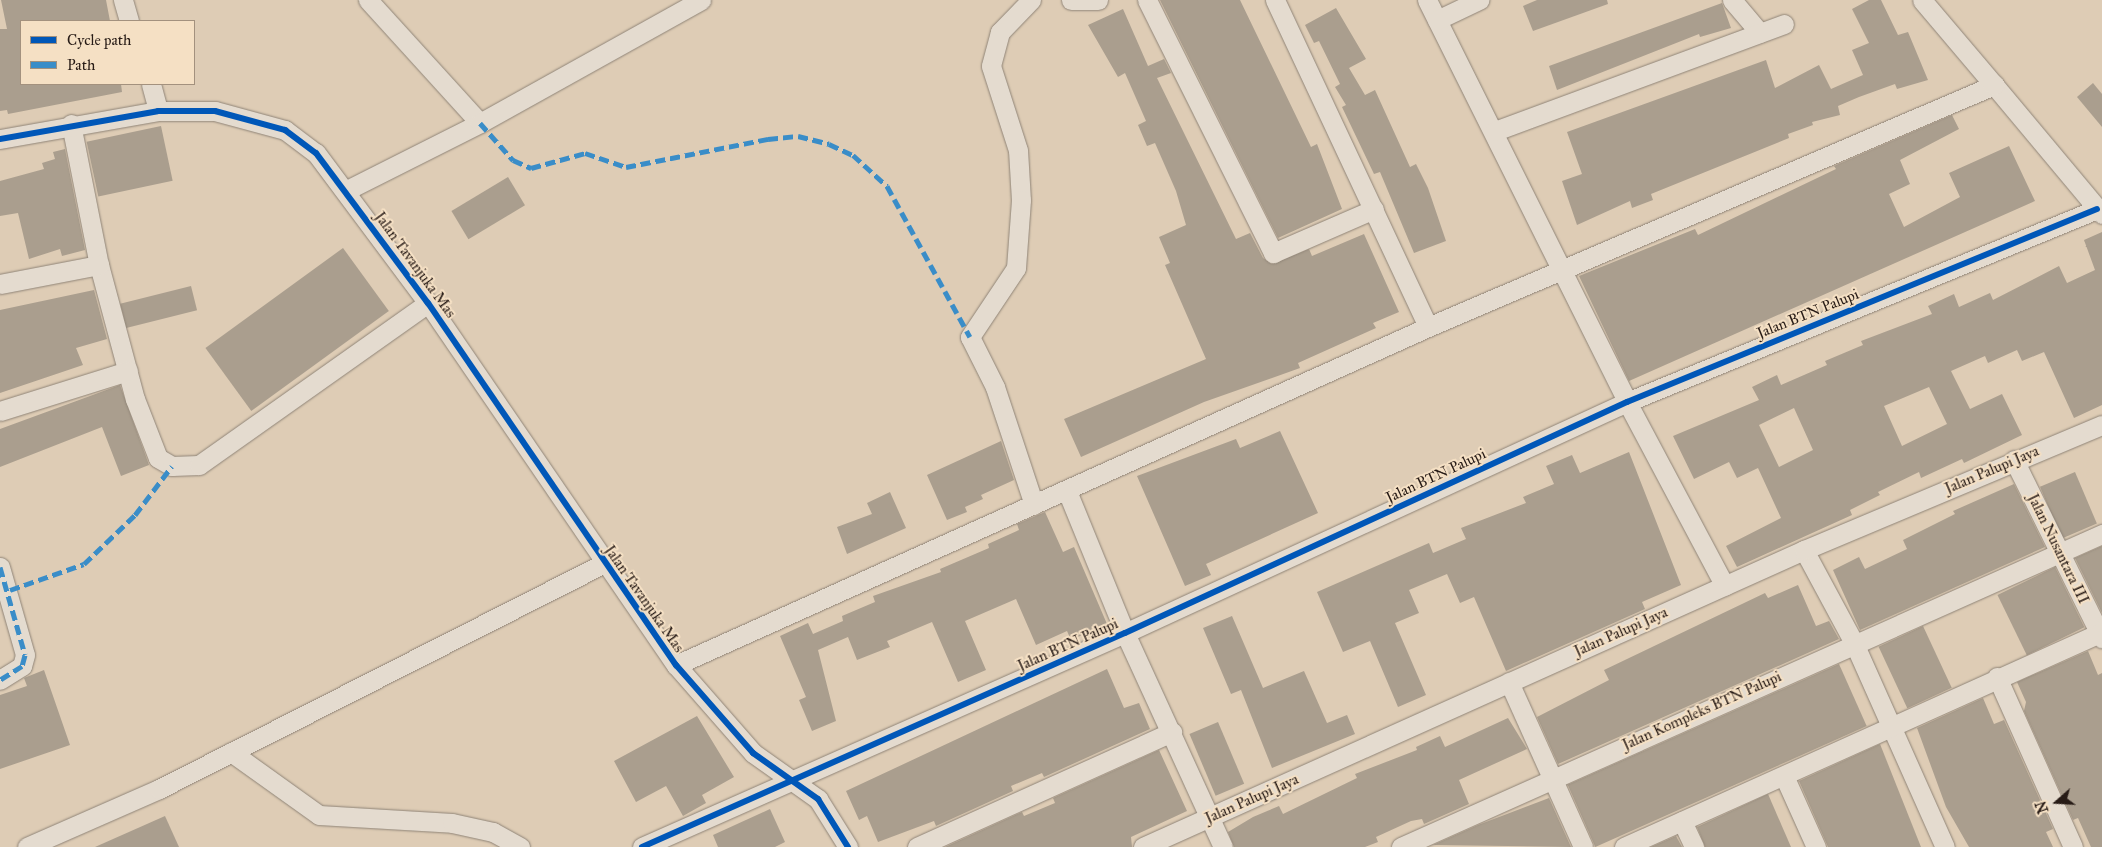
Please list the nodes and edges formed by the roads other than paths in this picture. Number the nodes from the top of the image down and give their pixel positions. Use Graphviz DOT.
graph roads {
  1 [pos="122,0"];
  2 [pos="368,0"];
  3 [pos="701,0"];
  4 [pos="1031,0"];
  5 [pos="1071,0"];
  6 [pos="1098,0"];
  7 [pos="1147,0"];
  8 [pos="1275,0"];
  9 [pos="1427,0"];
  10 [pos="1479,0"];
  11 [pos="1732,0"];
  12 [pos="1922,0"];
  13 [pos="129,20"];
  14 [pos="1437,20"];
  15 [pos="1784,24"];
  16 [pos="1760,33"];
  17 [pos="151,85"];
  18 [pos="1994,85"];
  19 [pos="158,111"];
  20 [pos="480,123"];
  21 [pos="71,124"];
  22 [pos="1495,131"];
  23 [pos="0,139"];
  24 [pos="346,190"];
  25 [pos="1374,209"];
  26 [pos="2100,212"];
  27 [pos="98,265"];
  28 [pos="1564,269"];
  29 [pos="0,284"];
  30 [pos="428,303"];
  31 [pos="1428,327"];
  32 [pos="128,370"];
  33 [pos="1627,402"];
  34 [pos="0,411"];
  35 [pos="2102,425"];
  36 [pos="2014,460"];
  37 [pos="1067,491"];
  38 [pos="1034,505"];
  39 [pos="2102,534"];
  40 [pos="1804,550"];
  41 [pos="2060,554"];
  42 [pos="604,564"];
  43 [pos="0,566"];
  44 [pos="1725,586"];
  45 [pos="1125,633"];
  46 [pos="2101,635"];
  47 [pos="1854,643"];
  48 [pos="676,666"];
  49 [pos="1997,677"];
  50 [pos="0,680"];
  51 [pos="1509,682"];
  52 [pos="1892,726"];
  53 [pos="1172,732"];
  54 [pos="231,752"];
  55 [pos="1785,778"];
  56 [pos="791,779"];
  57 [pos="1551,779"];
  58 [pos="1210,818"];
  59 [pos="1682,821"];
  60 [pos="27,847"];
  61 [pos="520,847"];
  62 [pos="642,847"];
  63 [pos="848,847"];
  64 [pos="917,847"];
  65 [pos="1143,847"];
  66 [pos="1223,847"];
  67 [pos="1401,847"];
  68 [pos="1583,847"];
  69 [pos="1624,847"];
  70 [pos="1694,847"];
  71 [pos="1816,847"];
  72 [pos="1945,847"];
  73 [pos="2073,847"];
  1 -- 13 [label="street"];
  2 -- 20 [label="street"];
  3 -- 20 [label="street"];
  4 -- 38 [label="street"];
  5 -- 6 [label="street"];
  7 -- 25 [label="street"];
  8 -- 25 [label="street"];
  9 -- 14 [label="street"];
  10 -- 14 [label="street"];
  11 -- 16 [label="street"];
  12 -- 18 [label="street"];
  14 -- 22 [label="street"];
  15 -- 16 [label="street"];
  16 -- 22 [label="street"];
  17 -- 19 [label="street"];
  18 -- 26 [label="street"];
  18 -- 28 [label="street"];
  19 -- 21 [label="street, Jalan Tavanjuka Mas"];
  19 -- 24 [label="street, Jalan Tavanjuka Mas"];
  20 -- 24 [label="street"];
  21 -- 23 [label="street, Jalan Tavanjuka Mas"];
  21 -- 27 [label="street"];
  22 -- 28 [label="street"];
  24 -- 30 [label="street, Jalan Tavanjuka Mas"];
  25 -- 31 [label="street"];
  26 -- 33 [label="street, Jalan BTN Palupi"];
  27 -- 29 [label="street"];
  27 -- 32 [label="street"];
  28 -- 31 [label="street"];
  28 -- 33 [label="street"];
  30 -- 32 [label="street"];
  30 -- 42 [label="street, Jalan Tavanjuka Mas"];
  31 -- 37 [label="street"];
  32 -- 34 [label="street"];
  33 -- 44 [label="street"];
  33 -- 45 [label="street, Jalan BTN Palupi"];
  35 -- 36 [label="street, Jalan Palupi Jaya"];
  36 -- 40 [label="street, Jalan Palupi Jaya"];
  36 -- 41 [label="street, Jalan Nusantara III"];
  37 -- 38 [label="street"];
  37 -- 45 [label="street"];
  38 -- 48 [label="street"];
  39 -- 41 [label="street, Jalan Kompleks BTN Palupi"];
  40 -- 44 [label="street, Jalan Palupi Jaya"];
  40 -- 47 [label="street"];
  41 -- 46 [label="street, Jalan Nusantara III"];
  41 -- 47 [label="street, Jalan Kompleks BTN Palupi"];
  42 -- 48 [label="street, Jalan Tavanjuka Mas"];
  42 -- 54 [label="street"];
  43 -- 50 [label="street"];
  44 -- 51 [label="street, Jalan Palupi Jaya"];
  45 -- 53 [label="street"];
  45 -- 56 [label="street, Jalan BTN Palupi"];
  46 -- 49 [label="street"];
  47 -- 52 [label="street"];
  47 -- 57 [label="street, Jalan Kompleks BTN Palupi"];
  48 -- 56 [label="street"];
  49 -- 52 [label="street"];
  49 -- 73 [label="street"];
  51 -- 57 [label="street"];
  51 -- 58 [label="street, Jalan Palupi Jaya"];
  52 -- 55 [label="street"];
  52 -- 72 [label="street"];
  53 -- 58 [label="street"];
  53 -- 64 [label="street"];
  54 -- 60 [label="street"];
  54 -- 61 [label="street"];
  55 -- 59 [label="street"];
  55 -- 71 [label="street"];
  56 -- 62 [label="street, Jalan BTN Palupi"];
  56 -- 63 [label="street"];
  57 -- 67 [label="street, Jalan Kompleks BTN Palupi"];
  57 -- 68 [label="street"];
  58 -- 65 [label="street, Jalan Palupi Jaya"];
  58 -- 66 [label="street"];
  59 -- 69 [label="street"];
  59 -- 70 [label="street"];
}
